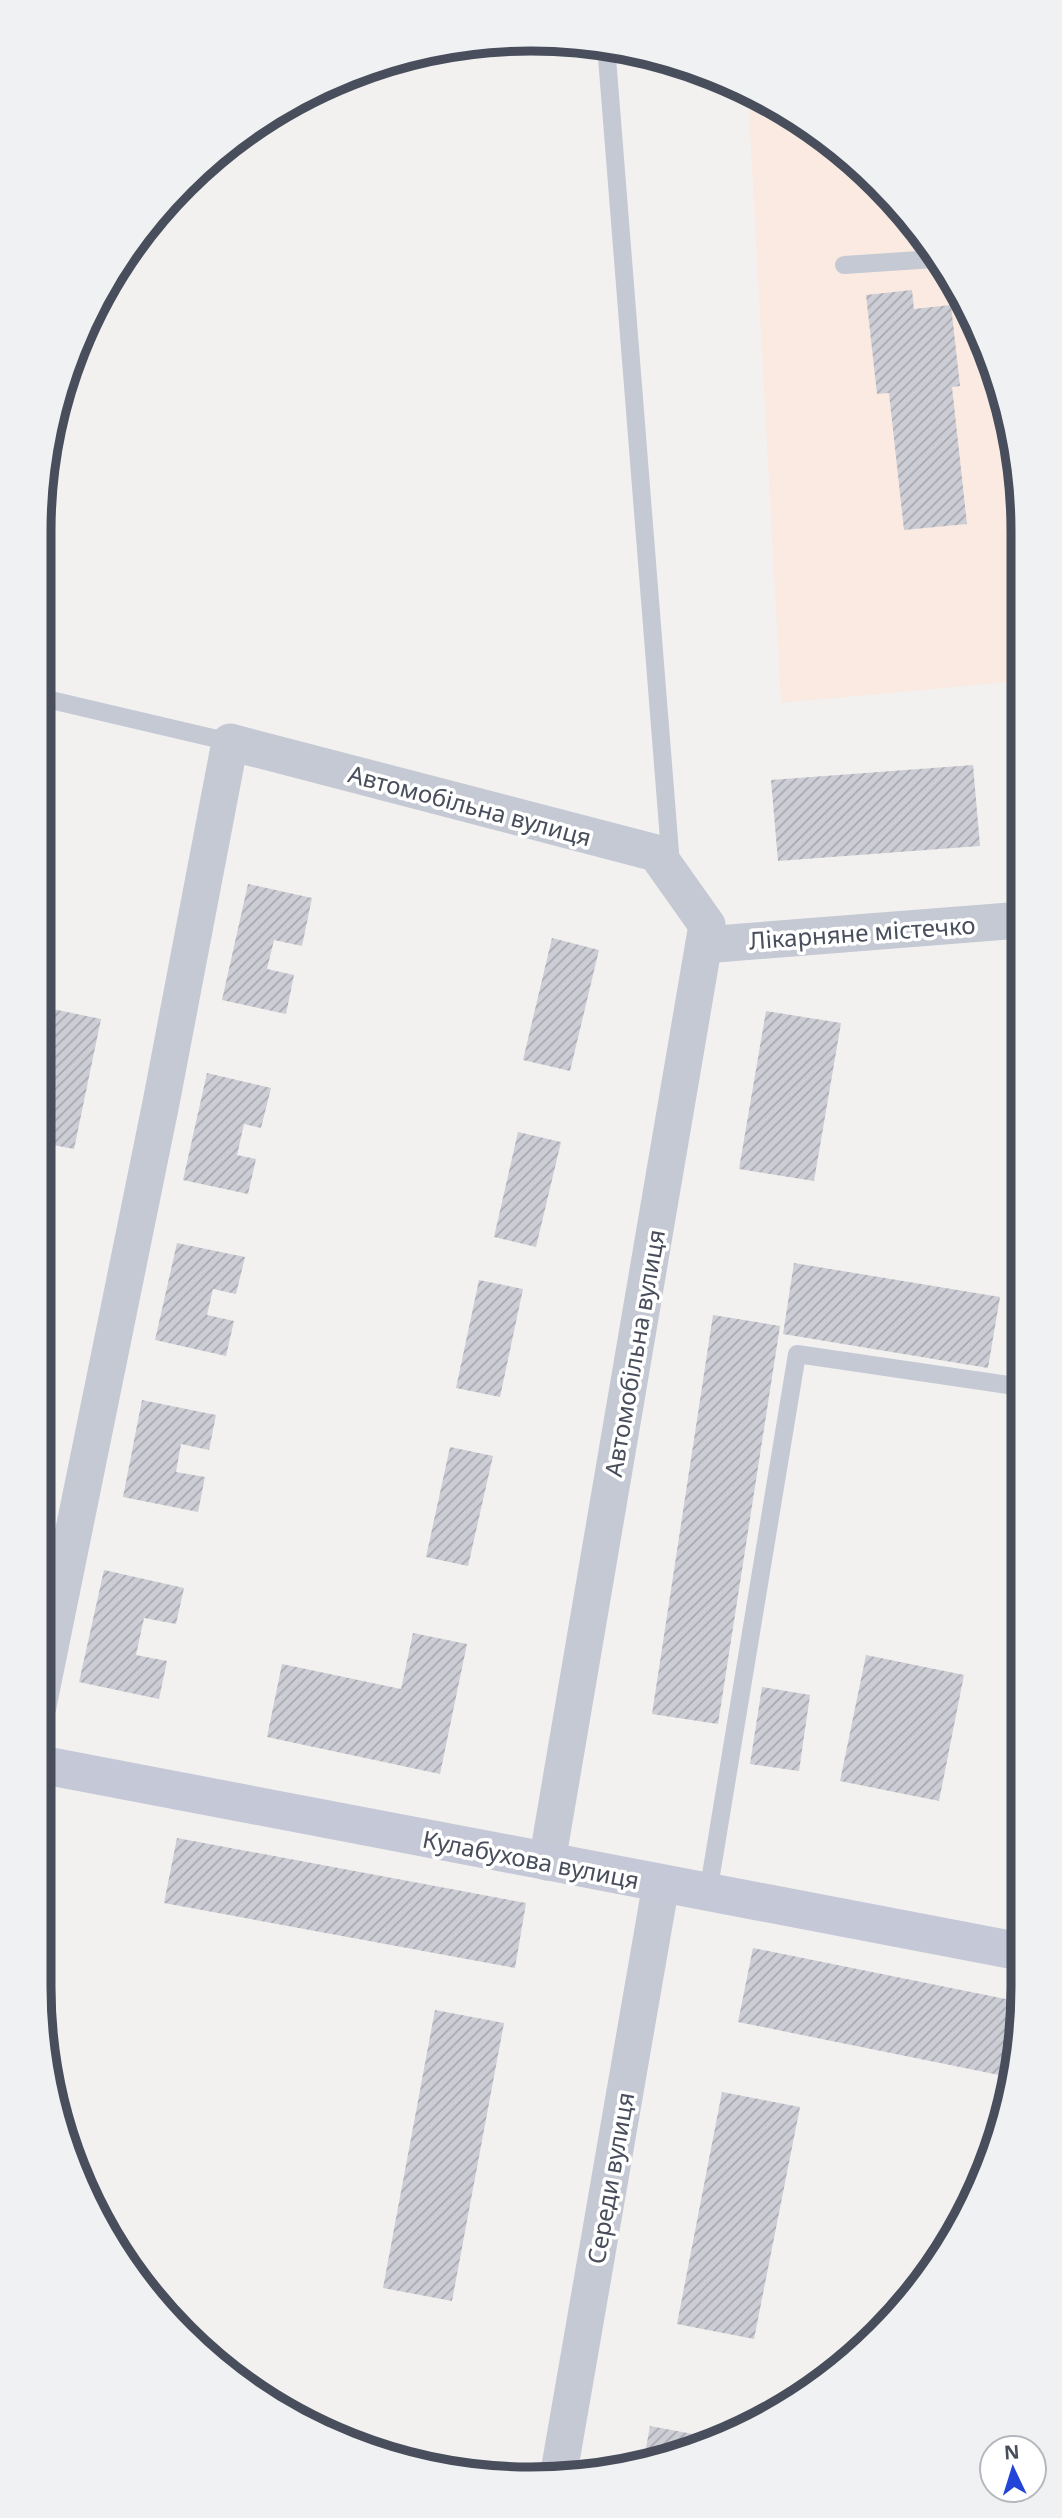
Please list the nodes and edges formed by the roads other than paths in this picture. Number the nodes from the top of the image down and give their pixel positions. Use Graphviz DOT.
graph roads {
  1 [pos="607,57"];
  2 [pos="927,259"];
  3 [pos="844,265"];
  4 [pos="51,700"];
  5 [pos="230,742"];
  6 [pos="672,876"];
  7 [pos="1011,921"];
  8 [pos="704,945"];
  9 [pos="1011,1385"];
  10 [pos="51,1642"];
  11 [pos="51,1767"];
  12 [pos="547,1862"];
  13 [pos="661,1884"];
  14 [pos="708,1893"];
  15 [pos="1011,1950"];
  16 [pos="560,2466"];
  1 -- 6 [label="lane"];
  2 -- 3 [label="lane"];
  4 -- 5 [label="lane"];
  5 -- 6 [label="street, Автомобільна вулиця"];
  5 -- 10 [label="street"];
  6 -- 8 [label="street, Автомобільна вулиця"];
  7 -- 8 [label="street, Лікарняне містечко"];
  8 -- 12 [label="street, Автомобільна вулиця"];
  9 -- 14 [label="lane"];
  11 -- 12 [label="street, Кулабухова вулиця"];
  12 -- 13 [label="street, Кулабухова вулиця"];
  13 -- 14 [label="street, Кулабухова вулиця"];
  13 -- 16 [label="street, Середи вулиця"];
  14 -- 15 [label="street, Кулабухова вулиця"];
}
